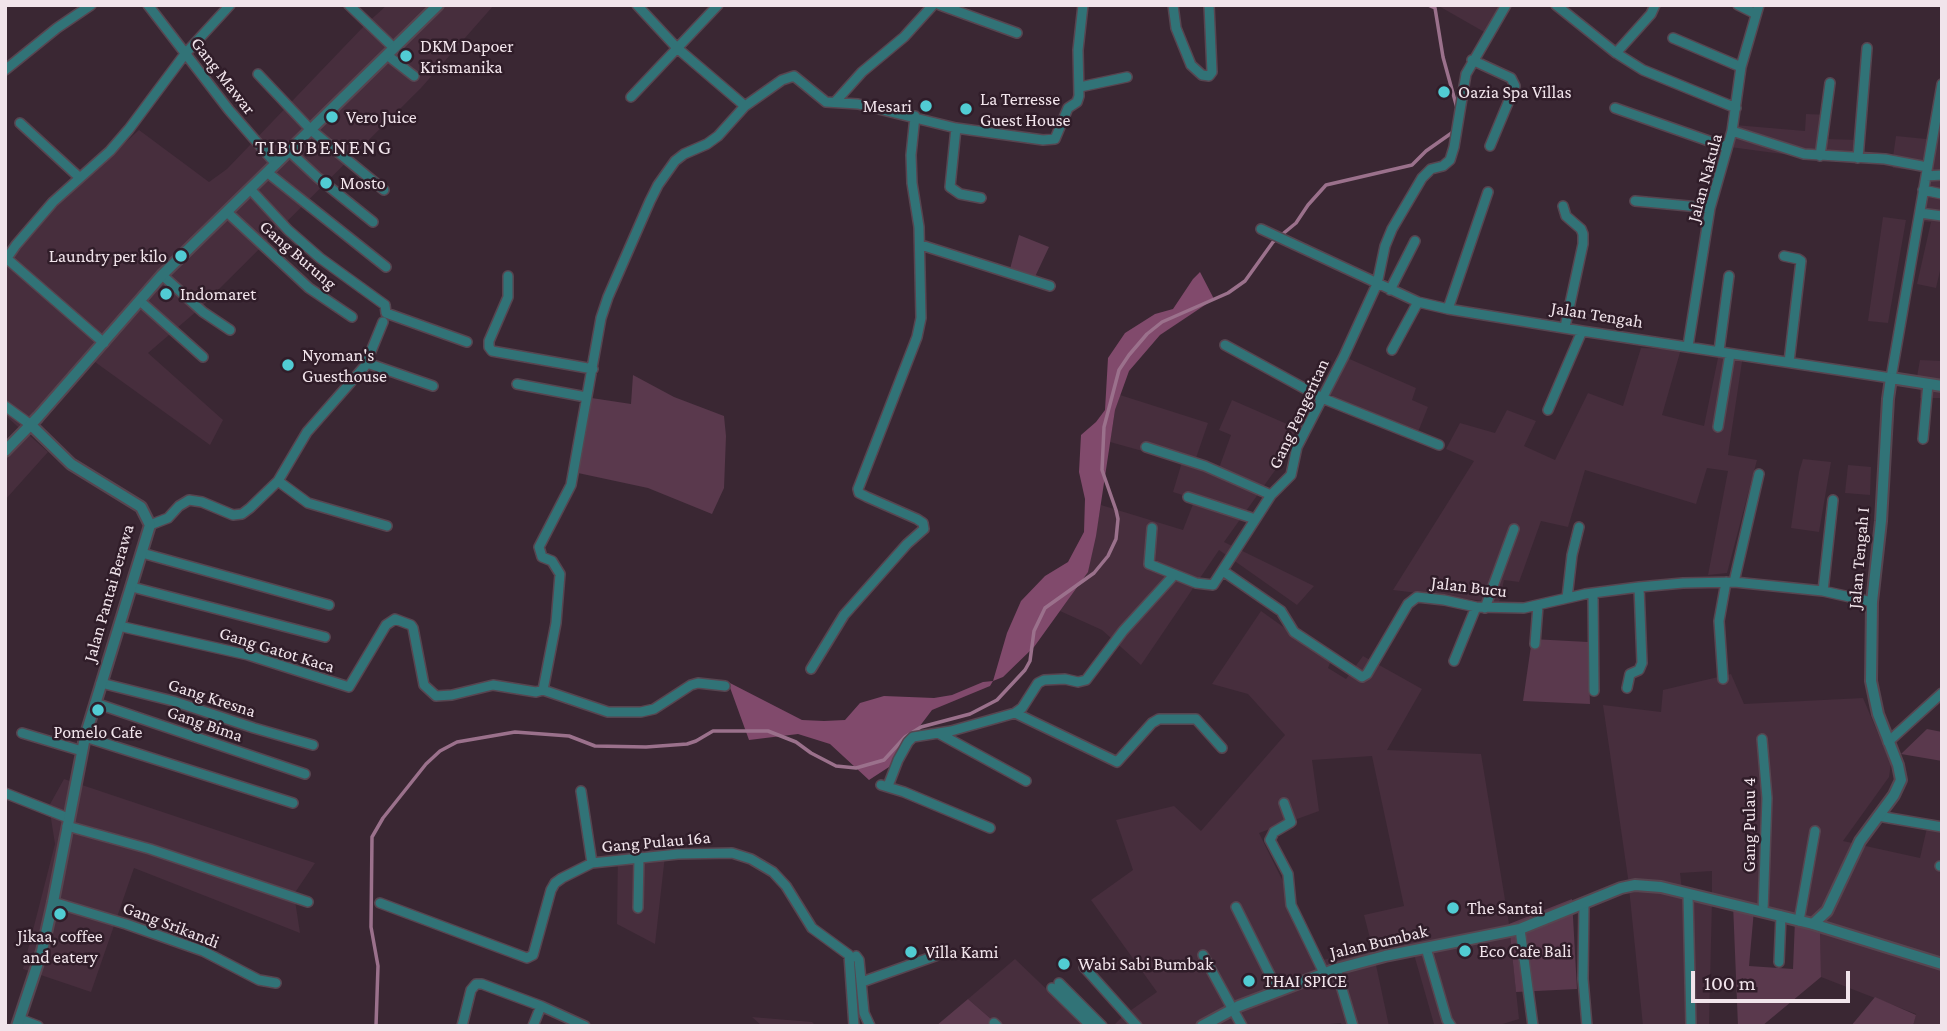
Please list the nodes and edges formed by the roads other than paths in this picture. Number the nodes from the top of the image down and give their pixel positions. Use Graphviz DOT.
graph roads {
  1 [pos="91,5"];
  2 [pos="148,5"];
  3 [pos="230,5"];
  4 [pos="349,5"];
  5 [pos="438,5"];
  6 [pos="638,5"];
  7 [pos="718,5"];
  8 [pos="933,5"];
  9 [pos="940,5"];
  10 [pos="1083,5"];
  11 [pos="1174,5"];
  12 [pos="1209,5"];
  13 [pos="1506,5"];
  14 [pos="1556,5"];
  15 [pos="1655,5"];
  16 [pos="1738,5"];
  17 [pos="1757,10"];
  18 [pos="1017,33"];
  19 [pos="1673,38"];
  20 [pos="677,48"];
  21 [pos="1867,48"];
  22 [pos="391,51"];
  23 [pos="1616,53"];
  24 [pos="185,54"];
  25 [pos="1472,60"];
  26 [pos="1741,67"];
  27 [pos="5,70"];
  28 [pos="258,74"];
  29 [pos="414,75"];
  30 [pos="1127,78"];
  31 [pos="1830,83"];
  32 [pos="1942,84"];
  33 [pos="1080,87"];
  34 [pos="631,97"];
  35 [pos="1941,97"];
  36 [pos="835,101"];
  37 [pos="745,106"];
  38 [pos="1615,108"];
  39 [pos="1736,108"];
  40 [pos="915,116"];
  41 [pos="20,123"];
  42 [pos="956,128"];
  43 [pos="311,130"];
  44 [pos="1732,131"];
  45 [pos="1490,146"];
  46 [pos="1726,147"];
  47 [pos="289,151"];
  48 [pos="1820,156"];
  49 [pos="1858,158"];
  50 [pos="272,168"];
  51 [pos="1926,172"];
  52 [pos="1942,175"];
  53 [pos="80,178"];
  54 [pos="251,190"];
  55 [pos="384,190"];
  56 [pos="1923,190"];
  57 [pos="1488,192"];
  58 [pos="1942,194"];
  59 [pos="981,198"];
  60 [pos="1634,201"];
  61 [pos="1563,206"];
  62 [pos="1710,208"];
  63 [pos="228,213"];
  64 [pos="1920,213"];
  65 [pos="1942,216"];
  66 [pos="373,222"];
  67 [pos="1261,229"];
  68 [pos="1415,241"];
  69 [pos="920,245"];
  70 [pos="1784,256"];
  71 [pos="6,257"];
  72 [pos="386,267"];
  73 [pos="162,275"];
  74 [pos="508,276"];
  75 [pos="1730,276"];
  76 [pos="1377,284"];
  77 [pos="1050,286"];
  78 [pos="1390,290"];
  79 [pos="140,300"];
  80 [pos="1418,302"];
  81 [pos="1448,309"];
  82 [pos="352,317"];
  83 [pos="383,322"];
  84 [pos="1564,327"];
  85 [pos="230,330"];
  86 [pos="1582,331"];
  87 [pos="467,342"];
  88 [pos="104,343"];
  89 [pos="1225,345"];
  90 [pos="1688,346"];
  91 [pos="1392,350"];
  92 [pos="1719,351"];
  93 [pos="1730,354"];
  94 [pos="203,357"];
  95 [pos="1790,362"];
  96 [pos="367,363"];
  97 [pos="593,369"];
  98 [pos="1891,378"];
  99 [pos="1938,383"];
  100 [pos="517,384"];
  101 [pos="433,387"];
  102 [pos="586,397"];
  103 [pos="1322,398"];
  104 [pos="5,406"];
  105 [pos="1548,410"];
  106 [pos="31,425"];
  107 [pos="1718,427"];
  108 [pos="1923,439"];
  109 [pos="1439,445"];
  110 [pos="1146,447"];
  111 [pos="5,451"];
  112 [pos="1759,474"];
  113 [pos="278,481"];
  114 [pos="1271,495"];
  115 [pos="1188,497"];
  116 [pos="1833,500"];
  117 [pos="1255,519"];
  118 [pos="150,525"];
  119 [pos="387,526"];
  120 [pos="1579,527"];
  121 [pos="1152,528"];
  122 [pos="1514,529"];
  123 [pos="142,553"];
  124 [pos="1223,571"];
  125 [pos="1174,575"];
  126 [pos="1730,582"];
  127 [pos="132,587"];
  128 [pos="1639,587"];
  129 [pos="1823,591"];
  130 [pos="1593,593"];
  131 [pos="1567,598"];
  132 [pos="1872,602"];
  133 [pos="329,605"];
  134 [pos="1538,606"];
  135 [pos="1480,607"];
  136 [pos="118,626"];
  137 [pos="325,637"];
  138 [pos="1535,643"];
  139 [pos="1454,661"];
  140 [pos="811,669"];
  141 [pos="1723,679"];
  142 [pos="101,683"];
  143 [pos="725,686"];
  144 [pos="1627,688"];
  145 [pos="544,690"];
  146 [pos="1594,691"];
  147 [pos="1942,693"];
  148 [pos="95,704"];
  149 [pos="1015,713"];
  150 [pos="22,733"];
  151 [pos="938,733"];
  152 [pos="85,737"];
  153 [pos="1762,739"];
  154 [pos="1888,742"];
  155 [pos="313,745"];
  156 [pos="1222,748"];
  157 [pos="82,751"];
  158 [pos="305,774"];
  159 [pos="1026,781"];
  160 [pos="581,791"];
  161 [pos="5,793"];
  162 [pos="293,803"];
  163 [pos="1284,803"];
  164 [pos="1878,816"];
  165 [pos="67,822"];
  166 [pos="1942,827"];
  167 [pos="990,828"];
  168 [pos="1815,831"];
  169 [pos="639,857"];
  170 [pos="592,863"];
  171 [pos="1688,895"];
  172 [pos="53,902"];
  173 [pos="309,902"];
  174 [pos="380,902"];
  175 [pos="1584,904"];
  176 [pos="1236,907"];
  177 [pos="638,908"];
  178 [pos="1763,912"];
  179 [pos="1781,916"];
  180 [pos="1799,921"];
  181 [pos="1813,924"];
  182 [pos="1521,929"];
  183 [pos="1426,948"];
  184 [pos="946,952"];
  185 [pos="1203,955"];
  186 [pos="856,956"];
  187 [pos="1779,962"];
  188 [pos="1942,964"];
  189 [pos="1084,967"];
  190 [pos="1336,969"];
  191 [pos="1324,973"];
  192 [pos="862,982"];
  193 [pos="276,983"];
  194 [pos="1278,991"];
  195 [pos="541,1006"];
  196 [pos="1233,1009"];
  197 [pos="19,1022"];
  198 [pos="1209,1024"];
  199 [pos="38,1026"];
  200 [pos="462,1026"];
  201 [pos="533,1026"];
  202 [pos="585,1026"];
  203 [pos="854,1026"];
  204 [pos="870,1026"];
  205 [pos="1091,1026"];
  206 [pos="1102,1026"];
  207 [pos="1137,1026"];
  208 [pos="1242,1026"];
  209 [pos="1353,1026"];
  210 [pos="1451,1026"];
  211 [pos="1533,1026"];
  212 [pos="1587,1026"];
  213 [pos="1691,1026"];
  1 -- 27 [label="street"];
  2 -- 24 [label="street, Gang Mawar"];
  3 -- 24 [label="street"];
  4 -- 22 [label="street"];
  5 -- 22 [label="street"];
  6 -- 20 [label="street"];
  7 -- 20 [label="street"];
  8 -- 36 [label="street"];
  9 -- 18 [label="street"];
  10 -- 33 [label="street"];
  11 -- 12 [label="street"];
  13 -- 25 [label="street"];
  14 -- 23 [label="street"];
  15 -- 23 [label="street"];
  16 -- 17 [label="street"];
  17 -- 26 [label="street"];
  19 -- 26 [label="street"];
  20 -- 34 [label="street"];
  20 -- 37 [label="street"];
  21 -- 49 [label="street"];
  22 -- 29 [label="street"];
  22 -- 43 [label="street"];
  23 -- 39 [label="street"];
  24 -- 50 [label="street, Gang Mawar"];
  24 -- 53 [label="street"];
  25 -- 45 [label="street"];
  25 -- 76 [label="street, Gang Pengeritan"];
  26 -- 39 [label="street"];
  28 -- 43 [label="street"];
  30 -- 33 [label="street"];
  31 -- 48 [label="street"];
  32 -- 35 [label="street, Jalan Tengah I"];
  33 -- 42 [label="street"];
  35 -- 51 [label="street, Jalan Tengah I"];
  36 -- 37 [label="street"];
  36 -- 40 [label="street"];
  37 -- 97 [label="street"];
  38 -- 46 [label="street"];
  39 -- 44 [label="street"];
  40 -- 42 [label="street"];
  40 -- 69 [label="street"];
  41 -- 53 [label="street"];
  42 -- 59 [label="street"];
  43 -- 47 [label="street"];
  43 -- 55 [label="street"];
  44 -- 46 [label="street, Jalan Nakula"];
  44 -- 48 [label="street, Jalan Nakula"];
  46 -- 62 [label="street, Jalan Nakula"];
  47 -- 50 [label="street"];
  47 -- 66 [label="street"];
  48 -- 49 [label="street, Jalan Nakula"];
  49 -- 51 [label="street, Jalan Nakula"];
  50 -- 54 [label="street"];
  50 -- 72 [label="street, Gang Mawar"];
  51 -- 52 [label="street, Jalan Nakula"];
  51 -- 56 [label="street, Jalan Tengah I"];
  53 -- 71 [label="street"];
  54 -- 63 [label="street"];
  54 -- 87 [label="street"];
  56 -- 58 [label="street"];
  56 -- 64 [label="street, Jalan Tengah I"];
  57 -- 81 [label="street"];
  60 -- 62 [label="street"];
  61 -- 84 [label="street"];
  62 -- 90 [label="street, Jalan Nakula"];
  63 -- 73 [label="street"];
  63 -- 82 [label="street, Gang Burung"];
  64 -- 65 [label="street"];
  64 -- 98 [label="street, Jalan Tengah I"];
  67 -- 76 [label="street, Jalan Tengah"];
  68 -- 78 [label="street"];
  69 -- 77 [label="street"];
  69 -- 140 [label="street"];
  70 -- 95 [label="street"];
  71 -- 88 [label="street"];
  73 -- 79 [label="street"];
  73 -- 85 [label="street"];
  74 -- 97 [label="street"];
  75 -- 92 [label="street"];
  76 -- 78 [label="street, Jalan Tengah"];
  76 -- 103 [label="street, Gang Pengeritan"];
  78 -- 80 [label="street, Jalan Tengah"];
  79 -- 88 [label="street"];
  79 -- 94 [label="street"];
  80 -- 81 [label="street, Jalan Tengah"];
  80 -- 91 [label="street"];
  81 -- 84 [label="street, Jalan Tengah"];
  83 -- 96 [label="street"];
  84 -- 86 [label="street, Jalan Tengah"];
  86 -- 90 [label="street, Jalan Tengah"];
  86 -- 105 [label="street"];
  88 -- 106 [label="street"];
  89 -- 103 [label="street"];
  90 -- 92 [label="street, Jalan Tengah"];
  92 -- 93 [label="street, Jalan Tengah"];
  93 -- 95 [label="street, Jalan Tengah"];
  93 -- 107 [label="street"];
  95 -- 98 [label="street, Jalan Tengah"];
  96 -- 101 [label="street"];
  96 -- 113 [label="street"];
  97 -- 102 [label="street"];
  98 -- 99 [label="street, Jalan Tengah"];
  98 -- 132 [label="street, Jalan Tengah I"];
  99 -- 108 [label="street"];
  100 -- 102 [label="street"];
  102 -- 145 [label="street"];
  103 -- 109 [label="street"];
  103 -- 114 [label="street, Gang Pengeritan"];
  104 -- 106 [label="street"];
  106 -- 111 [label="street"];
  106 -- 118 [label="street, Jalan Pantai Berawa"];
  110 -- 114 [label="street"];
  112 -- 126 [label="street"];
  113 -- 118 [label="street"];
  113 -- 119 [label="street"];
  114 -- 117 [label="street, Gang Pengeritan"];
  115 -- 117 [label="street"];
  116 -- 129 [label="street"];
  117 -- 124 [label="street, Gang Pengeritan"];
  118 -- 123 [label="street, Jalan Pantai Berawa"];
  120 -- 131 [label="street"];
  121 -- 125 [label="street"];
  122 -- 135 [label="street"];
  123 -- 127 [label="street, Jalan Pantai Berawa"];
  123 -- 133 [label="street"];
  124 -- 125 [label="street"];
  124 -- 135 [label="street, Jalan Bucu"];
  125 -- 149 [label="street"];
  126 -- 128 [label="street, Jalan Bucu"];
  126 -- 129 [label="street, Jalan Bucu"];
  126 -- 141 [label="street"];
  127 -- 136 [label="street, Jalan Pantai Berawa"];
  127 -- 137 [label="street"];
  128 -- 130 [label="street, Jalan Bucu"];
  128 -- 144 [label="street"];
  129 -- 132 [label="street, Jalan Bucu"];
  130 -- 131 [label="street, Jalan Bucu"];
  130 -- 146 [label="street"];
  131 -- 134 [label="street, Jalan Bucu"];
  132 -- 154 [label="street, Jalan Tengah I"];
  134 -- 135 [label="street, Jalan Bucu"];
  134 -- 138 [label="street"];
  135 -- 139 [label="street"];
  136 -- 142 [label="street, Jalan Pantai Berawa"];
  136 -- 145 [label="street, Gang Gatot Kaca"];
  142 -- 148 [label="street, Jalan Pantai Berawa"];
  142 -- 155 [label="street, Gang Kresna"];
  143 -- 145 [label="street"];
  147 -- 154 [label="street"];
  148 -- 152 [label="street, Jalan Pantai Berawa"];
  148 -- 158 [label="street, Gang Bima"];
  149 -- 151 [label="street"];
  149 -- 156 [label="street"];
  150 -- 157 [label="street"];
  151 -- 159 [label="street"];
  151 -- 167 [label="street"];
  152 -- 157 [label="street, Jalan Pantai Berawa"];
  152 -- 162 [label="street"];
  153 -- 178 [label="street, Gang Pulau 4"];
  154 -- 164 [label="street, Jalan Tengah I"];
  157 -- 165 [label="street, Jalan Pantai Berawa"];
  160 -- 170 [label="street, Gang Pulau 16a"];
  161 -- 165 [label="street"];
  163 -- 191 [label="street"];
  164 -- 166 [label="street"];
  164 -- 181 [label="street, Jalan Tengah I"];
  165 -- 172 [label="street, Jalan Pantai Berawa"];
  165 -- 173 [label="street"];
  168 -- 180 [label="street"];
  169 -- 170 [label="street, Gang Pulau 16a"];
  169 -- 177 [label="street"];
  169 -- 203 [label="street, Gang Pulau 16a"];
  170 -- 174 [label="street"];
  171 -- 175 [label="street, Jalan Bumbak"];
  171 -- 178 [label="street, Jalan Bumbak"];
  171 -- 213 [label="street"];
  172 -- 193 [label="street, Gang Srikandi"];
  172 -- 197 [label="street, Jalan Pantai Berawa"];
  175 -- 182 [label="street, Jalan Bumbak"];
  175 -- 212 [label="street"];
  176 -- 194 [label="street"];
  178 -- 179 [label="street, Jalan Bumbak"];
  179 -- 180 [label="street, Jalan Bumbak"];
  179 -- 187 [label="street"];
  180 -- 181 [label="street, Jalan Bumbak"];
  181 -- 188 [label="street, Jalan Bumbak"];
  182 -- 183 [label="street, Jalan Bumbak"];
  182 -- 211 [label="street"];
  183 -- 190 [label="street, Jalan Bumbak"];
  183 -- 210 [label="street"];
  184 -- 192 [label="street"];
  185 -- 196 [label="street"];
  186 -- 192 [label="street"];
  189 -- 207 [label="street"];
  190 -- 191 [label="street, Jalan Bumbak"];
  190 -- 209 [label="street"];
  191 -- 194 [label="street, Jalan Bumbak"];
  192 -- 204 [label="street"];
  194 -- 196 [label="street, Jalan Bumbak"];
  195 -- 200 [label="street"];
  195 -- 201 [label="street"];
  195 -- 202 [label="street"];
  196 -- 198 [label="street, Jalan Bumbak"];
  196 -- 208 [label="street"];
  197 -- 199 [label="street"];
  205 -- 206 [label="street"];
}
